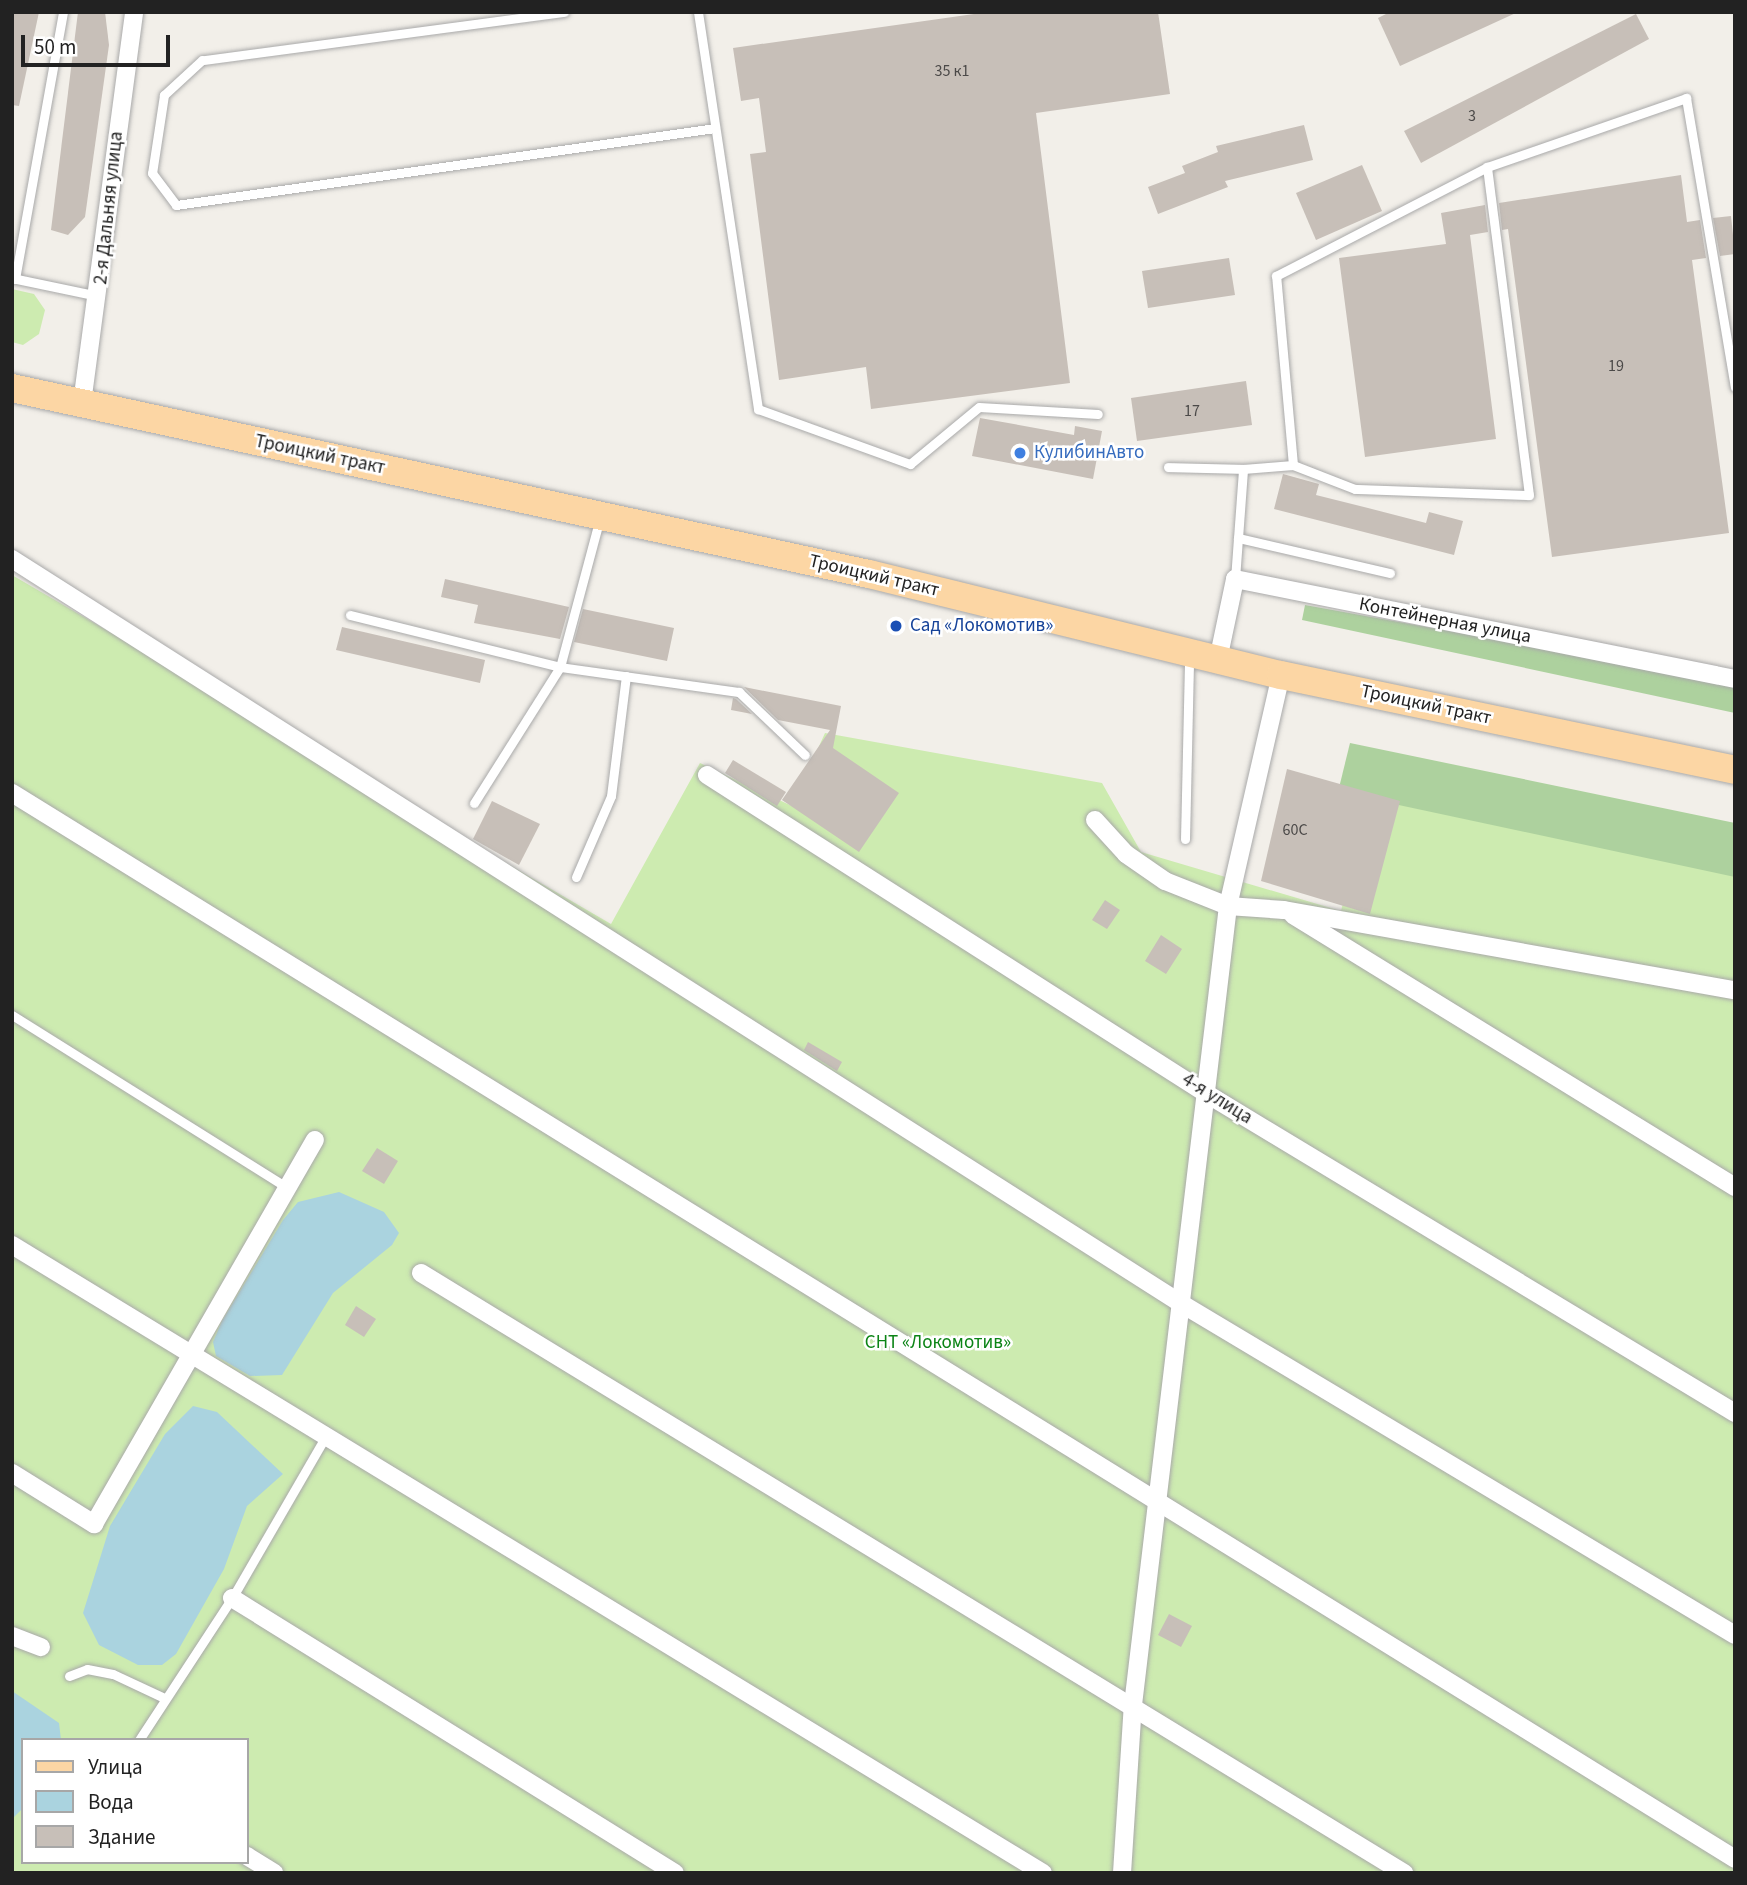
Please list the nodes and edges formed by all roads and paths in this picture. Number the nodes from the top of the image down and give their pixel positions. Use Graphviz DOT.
graph roads {
  1 [pos="63,12"];
  2 [pos="134,12"];
  3 [pos="564,12"];
  4 [pos="698,12"];
  5 [pos="715,128"];
  6 [pos="1487,167"];
  7 [pos="14,279"];
  8 [pos="100,296"];
  9 [pos="1735,387"];
  10 [pos="12,388"];
  11 [pos="82,403"];
  12 [pos="1098,414"];
  13 [pos="1293,465"];
  14 [pos="1168,467"];
  15 [pos="1243,470"];
  16 [pos="601,517"];
  17 [pos="1238,538"];
  18 [pos="12,559"];
  19 [pos="1390,573"];
  20 [pos="1235,579"];
  21 [pos="350,615"];
  22 [pos="1189,653"];
  23 [pos="1218,660"];
  24 [pos="559,667"];
  25 [pos="1281,675"];
  26 [pos="626,676"];
  27 [pos="1735,679"];
  28 [pos="805,755"];
  29 [pos="1735,770"];
  30 [pos="707,775"];
  31 [pos="12,793"];
  32 [pos="474,803"];
  33 [pos="1095,820"];
  34 [pos="1185,839"];
  35 [pos="576,877"];
  36 [pos="1228,906"];
  37 [pos="1284,910"];
  38 [pos="1735,990"];
  39 [pos="12,1015"];
  40 [pos="1207,1094"];
  41 [pos="315,1140"];
  42 [pos="285,1186"];
  43 [pos="1735,1187"];
  44 [pos="12,1245"];
  45 [pos="421,1273"];
  46 [pos="1182,1304"];
  47 [pos="193,1356"];
  48 [pos="1735,1413"];
  49 [pos="326,1436"];
  50 [pos="12,1473"];
  51 [pos="1158,1505"];
  52 [pos="232,1598"];
  53 [pos="1735,1635"];
  54 [pos="12,1636"];
  55 [pos="41,1647"];
  56 [pos="69,1676"];
  57 [pos="162,1697"];
  58 [pos="1133,1705"];
  59 [pos="140,1738"];
  60 [pos="248,1857"];
  61 [pos="1735,1859"];
  62 [pos="274,1873"];
  63 [pos="675,1873"];
  64 [pos="1044,1873"];
  65 [pos="1122,1873"];
  66 [pos="1404,1873"];
  1 -- 7 [label="lane"];
  2 -- 8 [label="street, 2-я Дальняя улица"];
  3 -- 5 [label="lane"];
  4 -- 5 [label="lane"];
  5 -- 12 [label="lane"];
  6 -- 9 [label="lane"];
  6 -- 13 [label="lane"];
  6 -- 13 [label="lane"];
  7 -- 8 [label="lane"];
  8 -- 11 [label="street, 2-я Дальняя улица"];
  10 -- 11 [label="main road, Троицкий тракт"];
  11 -- 16 [label="main road, Троицкий тракт"];
  13 -- 15 [label="lane"];
  14 -- 15 [label="lane"];
  15 -- 17 [label="lane"];
  16 -- 22 [label="main road, Троицкий тракт"];
  16 -- 24 [label="lane"];
  17 -- 19 [label="lane"];
  17 -- 20 [label="lane"];
  18 -- 46 [label="street"];
  20 -- 23 [label="street"];
  20 -- 27 [label="street, Контейнерная улица"];
  21 -- 24 [label="lane"];
  22 -- 23 [label="main road, Троицкий тракт"];
  22 -- 34 [label="lane"];
  23 -- 25 [label="main road, Троицкий тракт"];
  24 -- 26 [label="lane"];
  24 -- 32 [label="lane"];
  25 -- 29 [label="main road, Троицкий тракт"];
  25 -- 36 [label="street"];
  26 -- 28 [label="lane"];
  26 -- 35 [label="lane"];
  30 -- 40 [label="street, 4-я улица"];
  31 -- 51 [label="street"];
  33 -- 36 [label="street"];
  36 -- 37 [label="street"];
  36 -- 40 [label="street"];
  37 -- 38 [label="street"];
  37 -- 43 [label="street"];
  39 -- 42 [label="lane"];
  40 -- 46 [label="street"];
  40 -- 48 [label="street, 4-я улица"];
  41 -- 42 [label="street"];
  42 -- 47 [label="street"];
  44 -- 47 [label="street"];
  45 -- 58 [label="street"];
  46 -- 51 [label="street"];
  46 -- 53 [label="street"];
  47 -- 49 [label="street"];
  47 -- 50 [label="street"];
  49 -- 52 [label="lane"];
  49 -- 64 [label="street"];
  51 -- 58 [label="street"];
  51 -- 61 [label="street"];
  52 -- 57 [label="lane"];
  52 -- 63 [label="street"];
  54 -- 55 [label="street"];
  56 -- 57 [label="lane"];
  57 -- 59 [label="lane"];
  58 -- 65 [label="street"];
  58 -- 66 [label="street"];
  60 -- 62 [label="street"];
}
